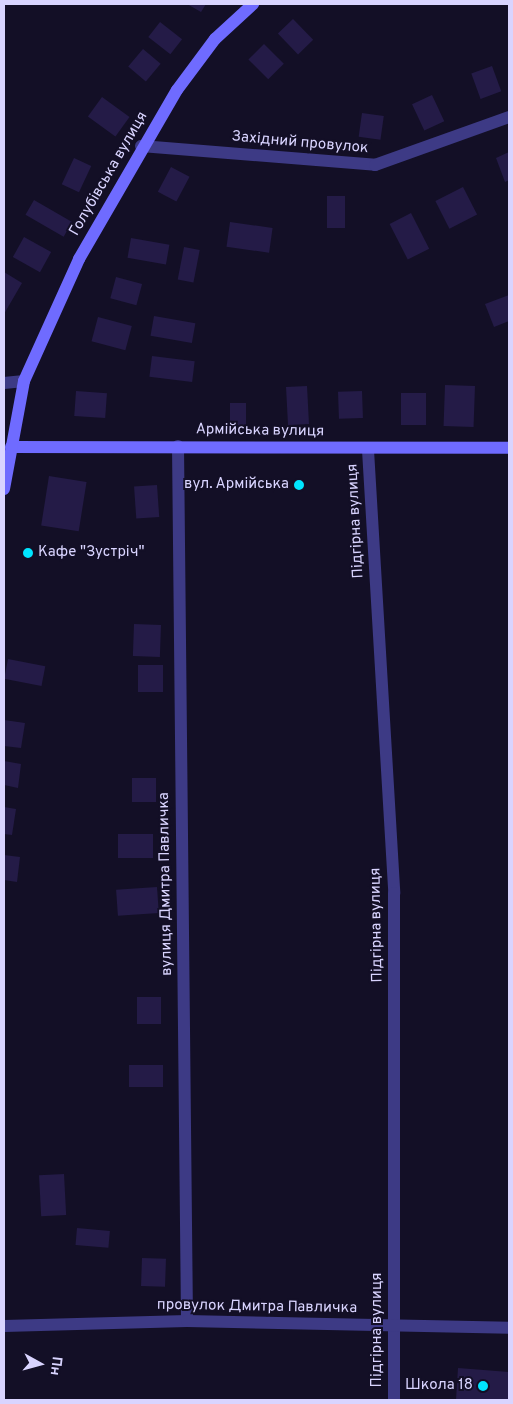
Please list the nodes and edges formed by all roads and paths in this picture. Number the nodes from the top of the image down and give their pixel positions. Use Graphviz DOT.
graph roads {
  1 [pos="253,4"];
  2 [pos="509,117"];
  3 [pos="141,146"];
  4 [pos="24,381"];
  5 [pos="4,383"];
  6 [pos="178,446"];
  7 [pos="11,447"];
  8 [pos="509,448"];
  9 [pos="368,450"];
  10 [pos="4,489"];
  11 [pos="187,1321"];
  12 [pos="394,1325"];
  13 [pos="4,1326"];
  14 [pos="509,1328"];
  15 [pos="394,1400"];
  1 -- 3 [label="street, Голубівська вулиця"];
  2 -- 3 [label="street, Західний провулок"];
  3 -- 4 [label="street, Голубівська вулиця"];
  4 -- 5 [label="street"];
  4 -- 7 [label="street, Голубівська вулиця"];
  6 -- 7 [label="street, Армійська вулиця"];
  6 -- 9 [label="street, Армійська вулиця"];
  6 -- 11 [label="street, вулиця Дмитра Павличка"];
  7 -- 10 [label="street, Голубівська вулиця"];
  8 -- 9 [label="street, Армійська вулиця"];
  9 -- 12 [label="street, Підгірна вулиця"];
  11 -- 12 [label="street, провулок Дмитра Павличка"];
  11 -- 13 [label="street, провулок Дмитра Павличка"];
  12 -- 14 [label="street, провулок Дмитра Павличка"];
  12 -- 15 [label="street, Підгірна вулиця"];
}
